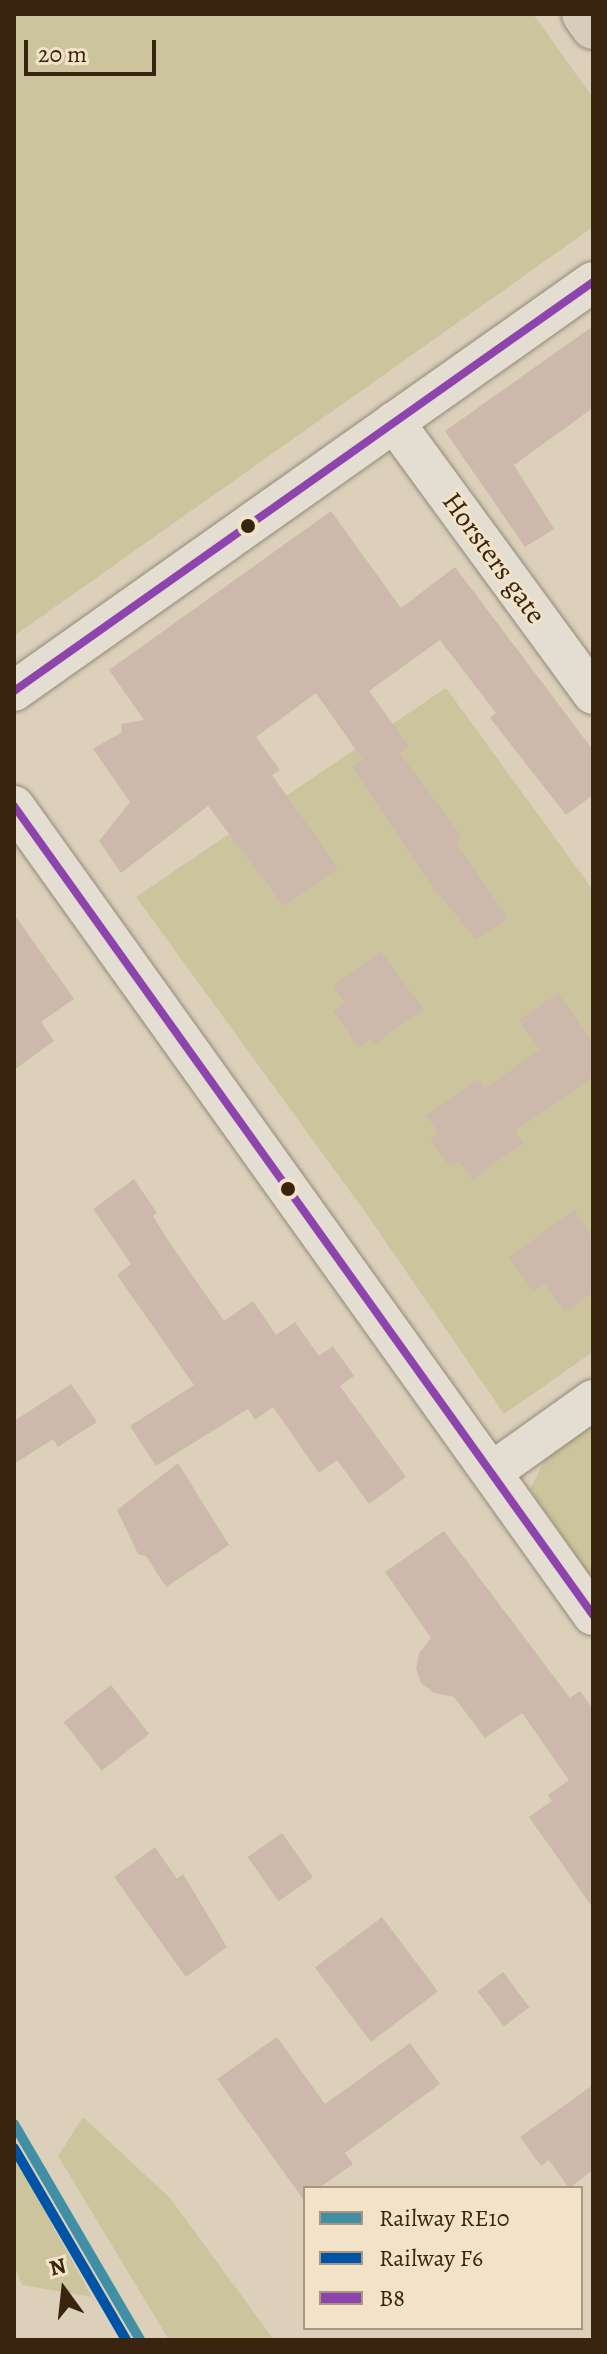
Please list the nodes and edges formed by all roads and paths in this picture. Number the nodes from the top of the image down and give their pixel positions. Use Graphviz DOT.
graph roads {
  1 [pos="584,14"];
  2 [pos="593,27"];
  3 [pos="593,282"];
  4 [pos="394,422"];
  5 [pos="14,691"];
  6 [pos="593,694"];
  7 [pos="14,806"];
  8 [pos="593,1400"];
  9 [pos="492,1472"];
  10 [pos="593,1615"];
  1 -- 2 [label="main road"];
  3 -- 4 [label="street"];
  4 -- 5 [label="street"];
  4 -- 6 [label="street, Horsters gate"];
  7 -- 9 [label="street"];
  8 -- 9 [label="street"];
  9 -- 10 [label="street"];
}
